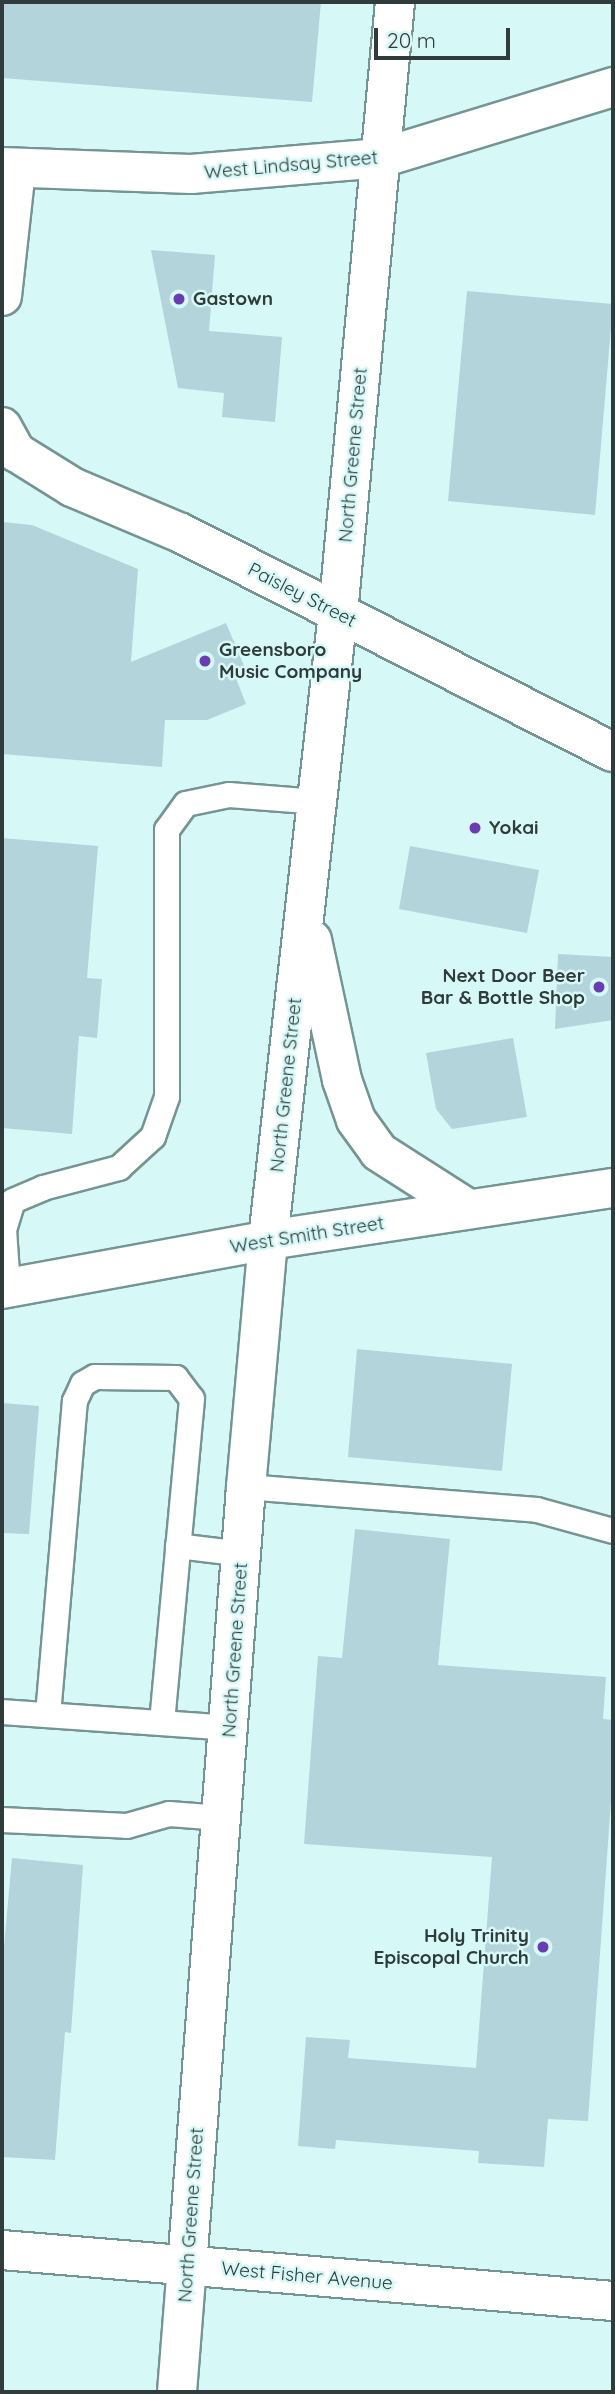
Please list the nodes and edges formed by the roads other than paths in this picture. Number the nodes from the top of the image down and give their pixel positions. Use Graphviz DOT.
graph roads {
  1 [pos="395,2"];
  2 [pos="613,87"];
  3 [pos="381,158"];
  4 [pos="9,169"];
  5 [pos="2,296"];
  6 [pos="2,427"];
  7 [pos="338,613"];
  8 [pos="613,752"];
  9 [pos="317,802"];
  10 [pos="306,908"];
  11 [pos="613,1188"];
  12 [pos="468,1209"];
  13 [pos="268,1240"];
  14 [pos="5,1289"];
  15 [pos="246,1487"];
  16 [pos="613,1531"];
  17 [pos="178,1546"];
  18 [pos="243,1554"];
  19 [pos="2,1712"];
  20 [pos="48,1715"];
  21 [pos="162,1723"];
  22 [pos="230,1728"];
  23 [pos="222,1818"];
  24 [pos="2,1820"];
  25 [pos="2,2250"];
  26 [pos="187,2266"];
  27 [pos="613,2301"];
  28 [pos="177,2392"];
  1 -- 3 [label="street, North Greene Street"];
  2 -- 3 [label="street, West Lindsay Street"];
  3 -- 4 [label="street, West Lindsay Street"];
  3 -- 7 [label="street, North Greene Street"];
  4 -- 5 [label="street"];
  6 -- 7 [label="street, Paisley Street"];
  7 -- 8 [label="street, Paisley Street"];
  7 -- 9 [label="street, North Greene Street"];
  9 -- 10 [label="street, North Greene Street"];
  9 -- 14 [label="lane"];
  10 -- 12 [label="street, North Greene Street"];
  10 -- 13 [label="street, North Greene Street"];
  11 -- 12 [label="street, West Smith Street"];
  12 -- 13 [label="street, West Smith Street"];
  13 -- 14 [label="street, West Smith Street"];
  13 -- 15 [label="street, North Greene Street"];
  15 -- 16 [label="lane"];
  15 -- 18 [label="street, North Greene Street"];
  17 -- 18 [label="lane"];
  17 -- 20 [label="lane"];
  17 -- 21 [label="lane"];
  18 -- 22 [label="street, North Greene Street"];
  19 -- 20 [label="lane"];
  20 -- 21 [label="lane"];
  21 -- 22 [label="lane"];
  22 -- 23 [label="street, North Greene Street"];
  23 -- 24 [label="lane"];
  23 -- 26 [label="street, North Greene Street"];
  25 -- 26 [label="street, West Fisher Avenue"];
  26 -- 27 [label="street, West Fisher Avenue"];
  26 -- 28 [label="street, North Greene Street"];
}
